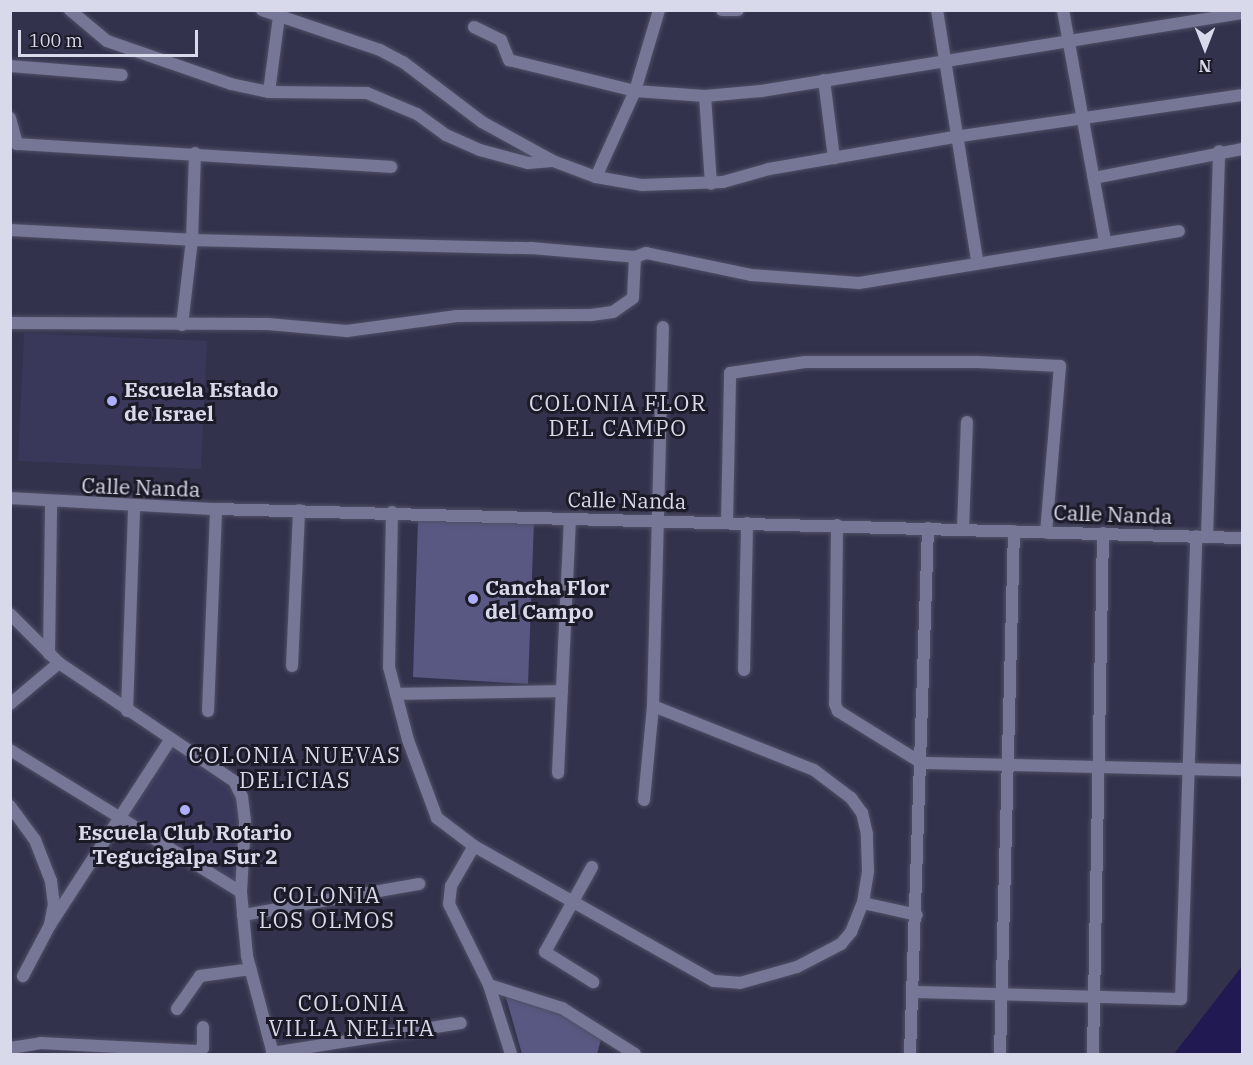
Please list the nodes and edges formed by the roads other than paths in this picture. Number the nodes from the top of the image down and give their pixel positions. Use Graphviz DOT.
graph roads {
  1 [pos="70,10"];
  2 [pos="262,10"];
  3 [pos="659,10"];
  4 [pos="722,10"];
  5 [pos="738,10"];
  6 [pos="937,10"];
  7 [pos="1063,10"];
  8 [pos="1242,13"];
  9 [pos="279,16"];
  10 [pos="474,27"];
  11 [pos="1067,40"];
  12 [pos="944,60"];
  13 [pos="10,66"];
  14 [pos="122,75"];
  15 [pos="824,80"];
  16 [pos="635,91"];
  17 [pos="269,92"];
  18 [pos="1242,95"];
  19 [pos="705,96"];
  20 [pos="10,118"];
  21 [pos="1081,120"];
  22 [pos="954,137"];
  23 [pos="1242,149"];
  24 [pos="1219,152"];
  25 [pos="195,153"];
  26 [pos="834,158"];
  27 [pos="553,161"];
  28 [pos="391,166"];
  29 [pos="597,177"];
  30 [pos="1094,178"];
  31 [pos="711,184"];
  32 [pos="10,230"];
  33 [pos="1179,231"];
  34 [pos="192,240"];
  35 [pos="1105,241"];
  36 [pos="635,257"];
  37 [pos="976,261"];
  38 [pos="10,323"];
  39 [pos="182,325"];
  40 [pos="663,327"];
  41 [pos="967,422"];
  42 [pos="10,498"];
  43 [pos="51,503"];
  44 [pos="134,506"];
  45 [pos="216,509"];
  46 [pos="299,510"];
  47 [pos="393,512"];
  48 [pos="570,520"];
  49 [pos="656,520"];
  50 [pos="728,522"];
  51 [pos="747,523"];
  52 [pos="837,525"];
  53 [pos="928,528"];
  54 [pos="963,529"];
  55 [pos="1014,531"];
  56 [pos="1046,532"];
  57 [pos="1103,533"];
  58 [pos="1202,536"];
  59 [pos="1242,538"];
  60 [pos="10,614"];
  61 [pos="49,654"];
  62 [pos="59,663"];
  63 [pos="292,666"];
  64 [pos="744,670"];
  65 [pos="562,691"];
  66 [pos="396,694"];
  67 [pos="10,704"];
  68 [pos="653,706"];
  69 [pos="128,711"];
  70 [pos="208,711"];
  71 [pos="171,740"];
  72 [pos="10,750"];
  73 [pos="922,763"];
  74 [pos="1010,765"];
  75 [pos="1100,767"];
  76 [pos="1188,769"];
  77 [pos="1242,770"];
  78 [pos="558,773"];
  79 [pos="644,800"];
  80 [pos="10,806"];
  81 [pos="120,817"];
  82 [pos="474,846"];
  83 [pos="592,867"];
  84 [pos="419,885"];
  85 [pos="241,892"];
  86 [pos="572,900"];
  87 [pos="863,903"];
  88 [pos="243,915"];
  89 [pos="917,915"];
  90 [pos="50,925"];
  91 [pos="250,969"];
  92 [pos="23,976"];
  93 [pos="593,982"];
  94 [pos="489,985"];
  95 [pos="913,992"];
  96 [pos="1002,996"];
  97 [pos="1094,997"];
  98 [pos="177,1009"];
  99 [pos="461,1023"];
  100 [pos="203,1027"];
  101 [pos="10,1048"];
  102 [pos="89,1050"];
  103 [pos="615,1050"];
  104 [pos="273,1054"];
  105 [pos="511,1054"];
  106 [pos="635,1054"];
  107 [pos="910,1054"];
  108 [pos="1000,1054"];
  109 [pos="1093,1054"];
  1 -- 17 [label="street"];
  2 -- 9 [label="street"];
  3 -- 16 [label="street"];
  4 -- 5 [label="street"];
  6 -- 12 [label="street"];
  7 -- 11 [label="street"];
  8 -- 11 [label="street"];
  9 -- 17 [label="street"];
  9 -- 27 [label="street"];
  10 -- 16 [label="street"];
  11 -- 12 [label="street"];
  11 -- 21 [label="street"];
  12 -- 15 [label="street"];
  12 -- 22 [label="street"];
  13 -- 14 [label="street"];
  15 -- 19 [label="street"];
  15 -- 26 [label="street"];
  16 -- 19 [label="street"];
  16 -- 29 [label="street"];
  17 -- 27 [label="street"];
  18 -- 21 [label="street"];
  19 -- 31 [label="street"];
  20 -- 25 [label="street"];
  21 -- 22 [label="street"];
  21 -- 30 [label="street"];
  22 -- 26 [label="street"];
  22 -- 37 [label="street"];
  23 -- 24 [label="street"];
  24 -- 30 [label="street"];
  24 -- 58 [label="street"];
  25 -- 28 [label="street"];
  25 -- 34 [label="street"];
  26 -- 31 [label="street"];
  27 -- 29 [label="street"];
  29 -- 31 [label="street"];
  30 -- 35 [label="street"];
  32 -- 34 [label="street"];
  33 -- 35 [label="street"];
  34 -- 36 [label="street"];
  34 -- 39 [label="street"];
  35 -- 37 [label="street"];
  36 -- 37 [label="street"];
  36 -- 39 [label="street"];
  38 -- 39 [label="street"];
  40 -- 49 [label="street"];
  41 -- 54 [label="street"];
  42 -- 43 [label="street, Calle Nanda"];
  43 -- 44 [label="street, Calle Nanda"];
  43 -- 61 [label="street"];
  44 -- 45 [label="street, Calle Nanda"];
  44 -- 69 [label="street"];
  45 -- 46 [label="street, Calle Nanda"];
  45 -- 70 [label="street"];
  46 -- 47 [label="street, Calle Nanda"];
  46 -- 63 [label="street"];
  47 -- 48 [label="street, Calle Nanda"];
  47 -- 66 [label="street"];
  48 -- 49 [label="street, Calle Nanda"];
  48 -- 65 [label="street"];
  49 -- 50 [label="street, Calle Nanda"];
  49 -- 68 [label="street"];
  50 -- 51 [label="street, Calle Nanda"];
  50 -- 56 [label="street"];
  51 -- 52 [label="street, Calle Nanda"];
  51 -- 64 [label="street"];
  52 -- 53 [label="street, Calle Nanda"];
  52 -- 73 [label="street"];
  53 -- 54 [label="street, Calle Nanda"];
  53 -- 73 [label="street"];
  54 -- 55 [label="street, Calle Nanda"];
  55 -- 56 [label="street, Calle Nanda"];
  55 -- 74 [label="street"];
  56 -- 57 [label="street, Calle Nanda"];
  57 -- 58 [label="street, Calle Nanda"];
  57 -- 75 [label="street"];
  58 -- 59 [label="street, Calle Nanda"];
  58 -- 76 [label="street"];
  60 -- 61 [label="street"];
  61 -- 62 [label="street"];
  62 -- 67 [label="street"];
  62 -- 69 [label="street"];
  65 -- 66 [label="street"];
  65 -- 78 [label="street"];
  66 -- 82 [label="street"];
  68 -- 79 [label="street"];
  68 -- 87 [label="street"];
  69 -- 71 [label="street"];
  71 -- 81 [label="street"];
  71 -- 85 [label="street"];
  72 -- 81 [label="street"];
  73 -- 74 [label="street"];
  73 -- 89 [label="street"];
  74 -- 75 [label="street"];
  74 -- 96 [label="street"];
  75 -- 76 [label="street"];
  75 -- 97 [label="street"];
  76 -- 77 [label="street"];
  76 -- 97 [label="street"];
  80 -- 90 [label="street"];
  81 -- 85 [label="street"];
  81 -- 90 [label="street"];
  82 -- 86 [label="street"];
  82 -- 94 [label="street"];
  83 -- 86 [label="street"];
  84 -- 88 [label="street"];
  85 -- 88 [label="street"];
  86 -- 87 [label="street"];
  86 -- 93 [label="street"];
  87 -- 89 [label="street"];
  88 -- 91 [label="street"];
  89 -- 95 [label="street"];
  90 -- 92 [label="street"];
  91 -- 98 [label="street"];
  91 -- 104 [label="street"];
  94 -- 103 [label="street"];
  94 -- 105 [label="street"];
  95 -- 96 [label="street"];
  95 -- 107 [label="street"];
  96 -- 97 [label="street"];
  96 -- 108 [label="street"];
  97 -- 109 [label="street"];
  99 -- 104 [label="street"];
  100 -- 102 [label="street"];
  101 -- 102 [label="street"];
  103 -- 106 [label="street"];
}
